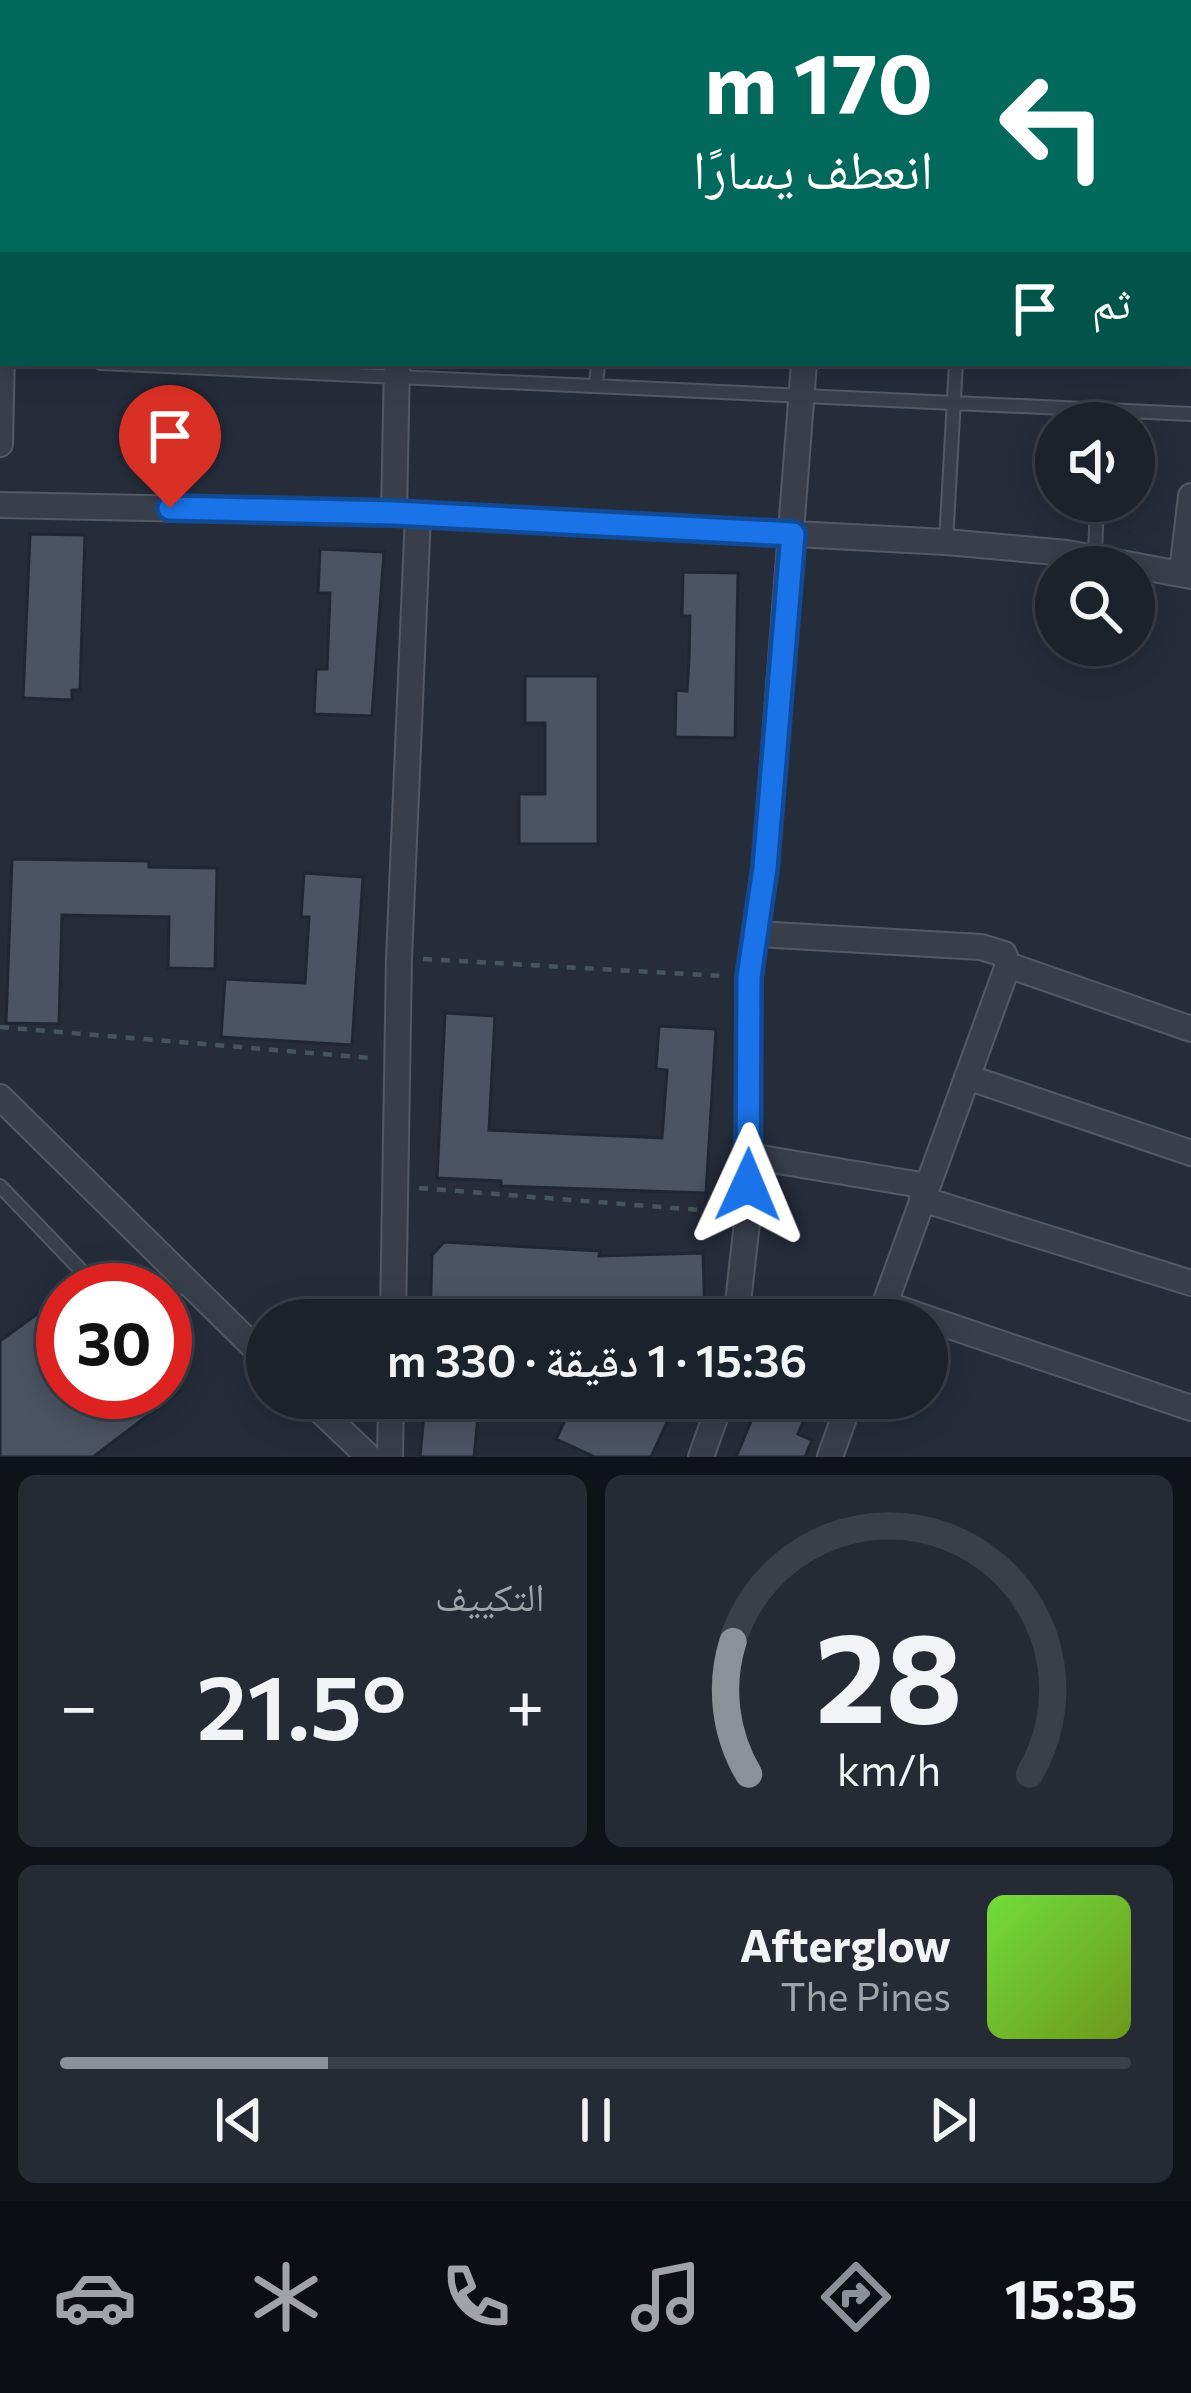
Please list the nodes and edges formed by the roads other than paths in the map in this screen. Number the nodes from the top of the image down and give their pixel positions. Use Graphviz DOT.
graph roads {
  1 [pos="2,366"];
  2 [pos="249,366"];
  3 [pos="598,366"];
  4 [pos="804,366"];
  5 [pos="956,366"];
  6 [pos="397,369"];
  7 [pos="596,386"];
  8 [pos="802,398"];
  9 [pos="953,404"];
  10 [pos="1035,411"];
  11 [pos="1191,414"];
  12 [pos="1155,415"];
  13 [pos="0,444"];
  14 [pos="1191,496"];
  15 [pos="0,505"];
  16 [pos="406,513"];
  17 [pos="793,534"];
  18 [pos="946,542"];
  19 [pos="1035,552"];
  20 [pos="1155,569"];
  21 [pos="1186,574"];
  22 [pos="756,934"];
  23 [pos="1008,965"];
  24 [pos="1191,1029"];
  25 [pos="967,1077"];
  26 [pos="0,1097"];
  27 [pos="1191,1154"];
  28 [pos="749,1156"];
  29 [pos="0,1186"];
  30 [pos="924,1193"];
  31 [pos="74,1263"];
  32 [pos="166,1263"];
  33 [pos="1191,1283"];
  34 [pos="192,1289"];
  35 [pos="393,1299"];
  36 [pos="738,1299"];
  37 [pos="887,1299"];
  38 [pos="948,1333"];
  39 [pos="246,1340"];
  40 [pos="1191,1408"];
  41 [pos="329,1419"];
  42 [pos="391,1419"];
  43 [pos="715,1419"];
  44 [pos="844,1419"];
  45 [pos="369,1457"];
  46 [pos="390,1457"];
  47 [pos="701,1457"];
  48 [pos="830,1457"];
  1 -- 13 [label="street"];
  2 -- 6 [label="lane"];
  3 -- 7 [label="lane"];
  4 -- 8 [label="street"];
  5 -- 9 [label="lane"];
  6 -- 7 [label="lane"];
  6 -- 16 [label="street"];
  7 -- 8 [label="lane"];
  8 -- 9 [label="lane"];
  8 -- 17 [label="street"];
  9 -- 10 [label="lane"];
  9 -- 18 [label="lane"];
  11 -- 12 [label="lane"];
  14 -- 21 [label="street"];
  15 -- 16 [label="street"];
  16 -- 17 [label="street"];
  16 -- 35 [label="street"];
  17 -- 18 [label="street"];
  17 -- 22 [label="street"];
  18 -- 19 [label="street"];
  20 -- 21 [label="street"];
  22 -- 23 [label="street"];
  22 -- 28 [label="street"];
  23 -- 24 [label="street"];
  23 -- 25 [label="street"];
  25 -- 27 [label="street"];
  25 -- 30 [label="street"];
  26 -- 32 [label="street"];
  28 -- 30 [label="street"];
  28 -- 36 [label="street"];
  29 -- 31 [label="lane"];
  30 -- 33 [label="street"];
  30 -- 37 [label="street"];
  34 -- 39 [label="street"];
  38 -- 40 [label="street"];
  41 -- 45 [label="street"];
  42 -- 46 [label="street"];
  43 -- 47 [label="street"];
  44 -- 48 [label="street"];
}
